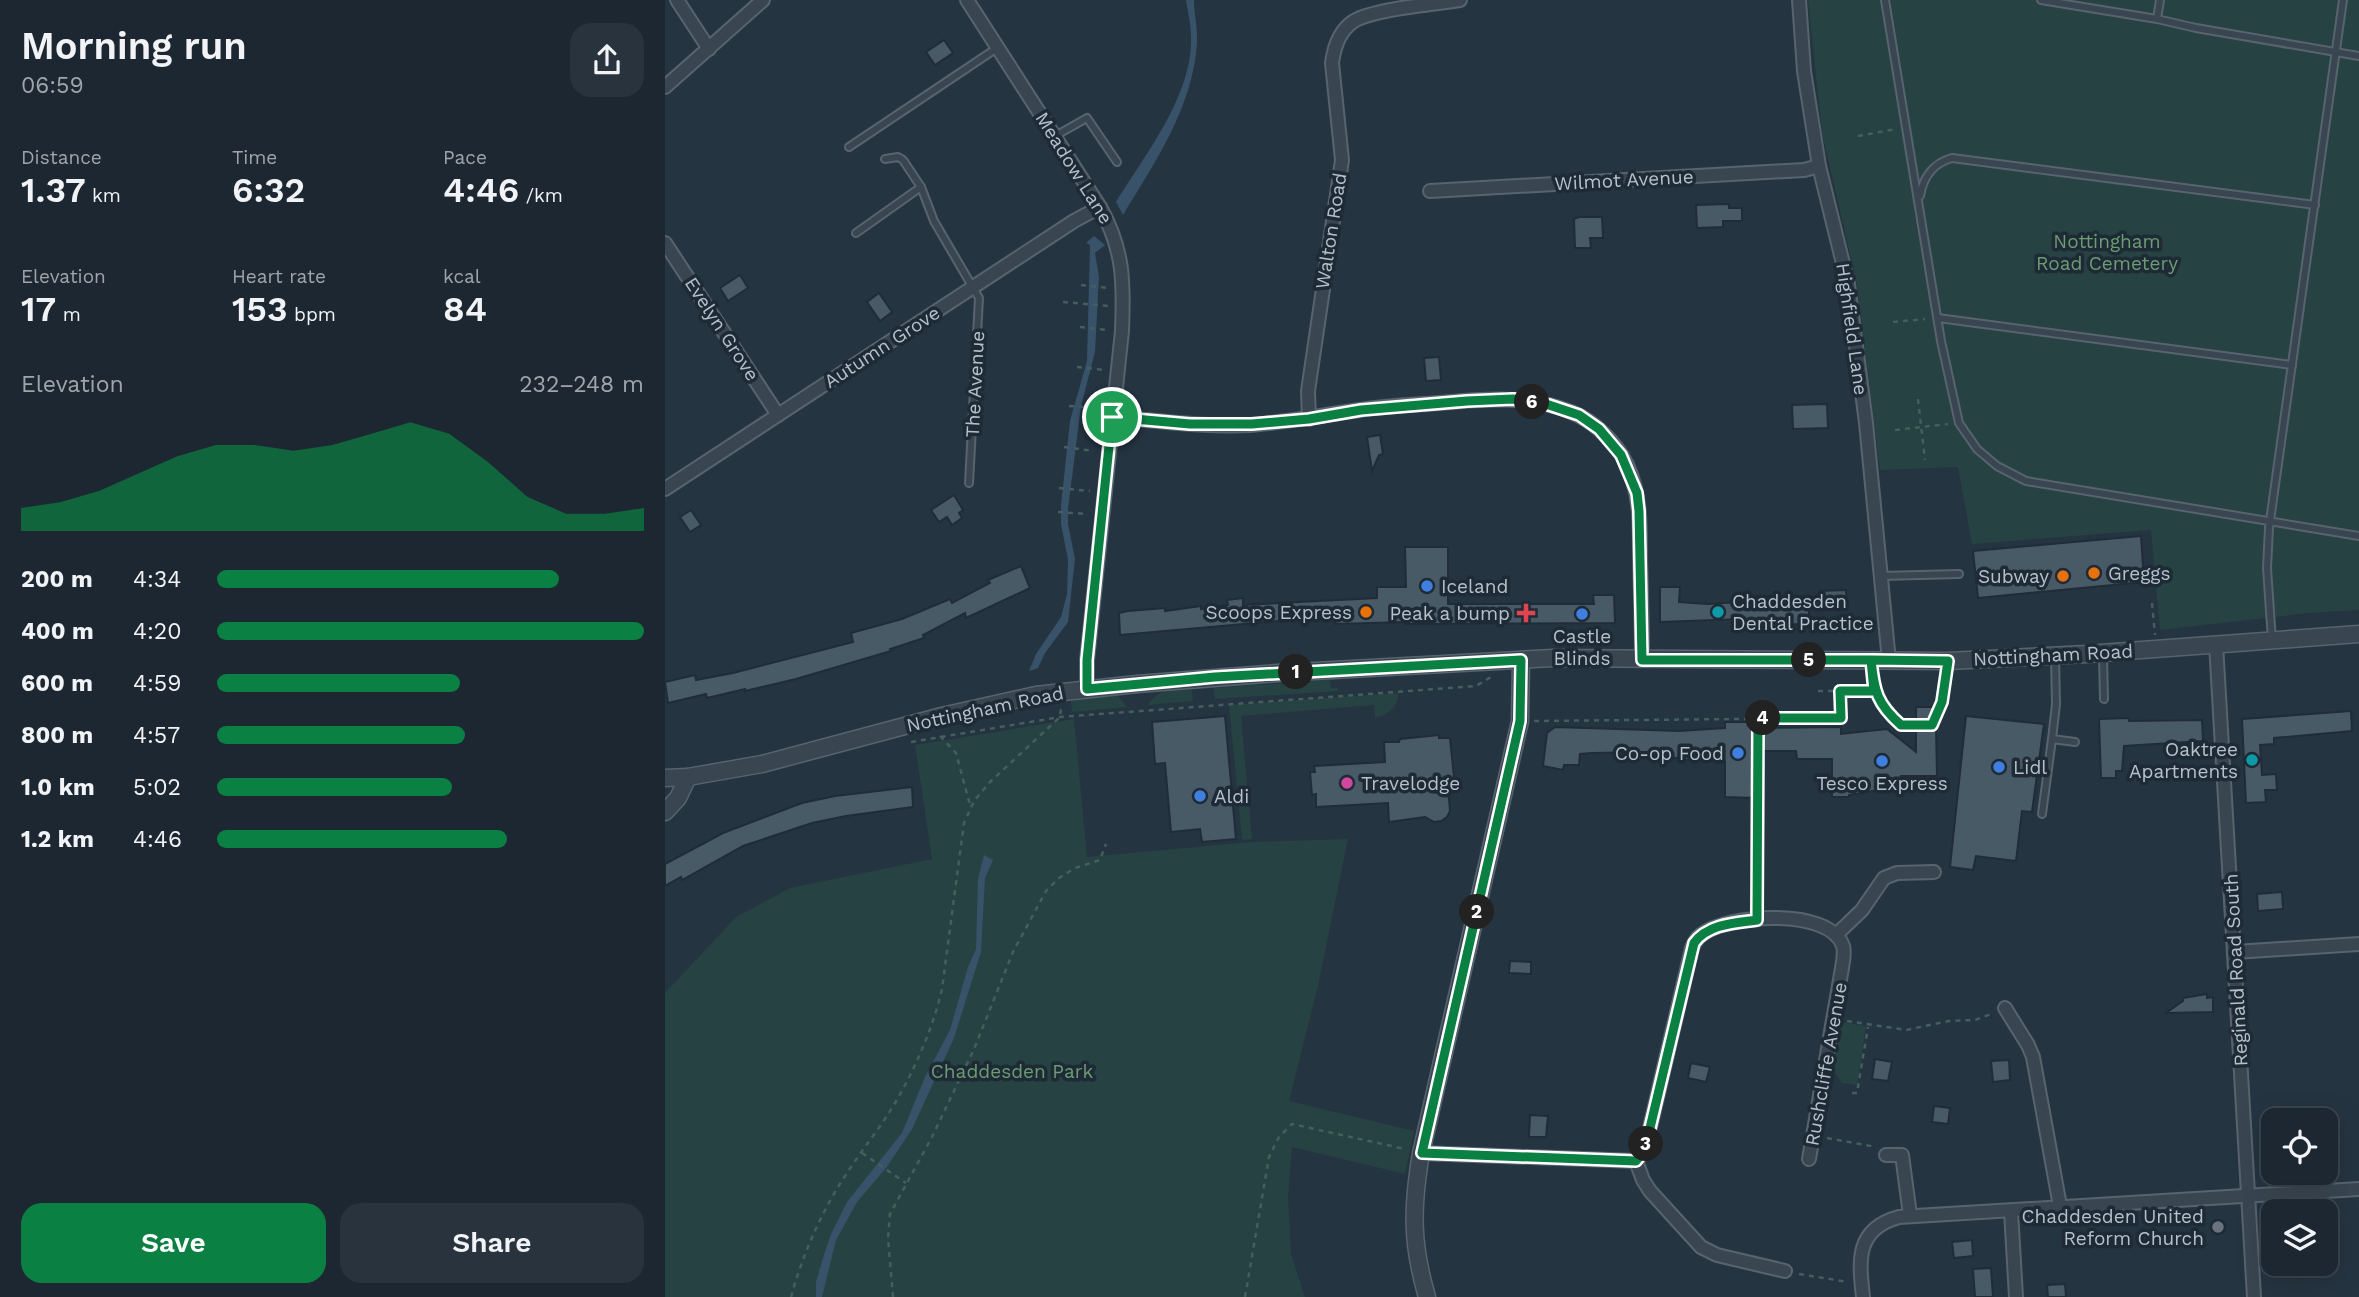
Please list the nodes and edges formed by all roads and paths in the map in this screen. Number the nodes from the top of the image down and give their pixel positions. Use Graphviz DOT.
graph roads {
  1 [pos="677,0"];
  2 [pos="763,0"];
  3 [pos="967,0"];
  4 [pos="1461,0"];
  5 [pos="1799,0"];
  6 [pos="1892,0"];
  7 [pos="2041,0"];
  8 [pos="2159,0"];
  9 [pos="2343,0"];
  10 [pos="1886,4"];
  11 [pos="2157,19"];
  12 [pos="997,48"];
  13 [pos="709,49"];
  14 [pos="2336,52"];
  15 [pos="2359,56"];
  16 [pos="665,87"];
  17 [pos="1906,127"];
  18 [pos="1055,136"];
  19 [pos="1857,136"];
  20 [pos="849,147"];
  21 [pos="885,159"];
  22 [pos="1117,162"];
  23 [pos="1818,166"];
  24 [pos="921,187"];
  25 [pos="1430,191"];
  26 [pos="1919,201"];
  27 [pos="2315,205"];
  28 [pos="1100,207"];
  29 [pos="856,233"];
  30 [pos="665,243"];
  31 [pos="1081,285"];
  32 [pos="974,287"];
  33 [pos="1103,287"];
  34 [pos="1063,302"];
  35 [pos="1104,306"];
  36 [pos="1938,318"];
  37 [pos="1893,322"];
  38 [pos="1080,327"];
  39 [pos="1103,329"];
  40 [pos="2292,365"];
  41 [pos="1077,368"];
  42 [pos="1099,369"];
  43 [pos="1918,399"];
  44 [pos="1069,406"];
  45 [pos="1088,407"];
  46 [pos="778,415"];
  47 [pos="1112,417"];
  48 [pos="1309,419"];
  49 [pos="1959,423"];
  50 [pos="1921,427"];
  51 [pos="1895,430"];
  52 [pos="1063,447"];
  53 [pos="1083,450"];
  54 [pos="1925,460"];
  55 [pos="969,483"];
  56 [pos="1059,488"];
  57 [pos="665,489"];
  58 [pos="1077,490"];
  59 [pos="1058,512"];
  60 [pos="1075,513"];
  61 [pos="2270,520"];
  62 [pos="2359,536"];
  63 [pos="1959,574"];
  64 [pos="1881,576"];
  65 [pos="2152,603"];
  66 [pos="2359,634"];
  67 [pos="2272,640"];
  68 [pos="2216,644"];
  69 [pos="2157,648"];
  70 [pos="2103,653"];
  71 [pos="2055,655"];
  72 [pos="1521,660"];
  73 [pos="1642,660"];
  74 [pos="1871,660"];
  75 [pos="1889,660"];
  76 [pos="1948,661"];
  77 [pos="1087,689"];
  78 [pos="1818,691"];
  79 [pos="1840,691"];
  80 [pos="1874,691"];
  81 [pos="2104,699"];
  82 [pos="1060,717"];
  83 [pos="1758,718"];
  84 [pos="1520,721"];
  85 [pos="2052,739"];
  86 [pos="2075,742"];
  87 [pos="688,777"];
  88 [pos="665,778"];
  89 [pos="970,807"];
  90 [pos="665,812"];
  91 [pos="2042,814"];
  92 [pos="1106,844"];
  93 [pos="1934,872"];
  94 [pos="1757,920"];
  95 [pos="1836,935"];
  96 [pos="2359,944"];
  97 [pos="2235,952"];
  98 [pos="2005,1008"];
  99 [pos="1833,1019"];
  100 [pos="1868,1027"];
  101 [pos="1852,1093"];
  102 [pos="1814,1135"];
  103 [pos="862,1153"];
  104 [pos="1422,1153"];
  105 [pos="1886,1155"];
  106 [pos="1809,1159"];
  107 [pos="1636,1161"];
  108 [pos="906,1183"];
  109 [pos="2359,1189"];
  110 [pos="2248,1196"];
  111 [pos="2060,1206"];
  112 [pos="2011,1211"];
  113 [pos="1910,1215"];
  114 [pos="1785,1271"];
  115 [pos="1863,1290"];
  116 [pos="791,1297"];
  117 [pos="893,1297"];
  118 [pos="1245,1297"];
  119 [pos="1427,1297"];
  120 [pos="2016,1297"];
  121 [pos="2254,1297"];
  1 -- 13 [label="street"];
  2 -- 13 [label="street"];
  3 -- 12 [label="street, Meadow Lane"];
  4 -- 48 [label="street, Walton Road"];
  5 -- 23 [label="street, Highfield Lane"];
  6 -- 10 [label="lane"];
  7 -- 11 [label="lane"];
  8 -- 11 [label="lane"];
  9 -- 14 [label="lane"];
  10 -- 17 [label="lane"];
  11 -- 14 [label="lane"];
  12 -- 18 [label="street, Meadow Lane"];
  12 -- 20 [label="lane"];
  13 -- 16 [label="street"];
  14 -- 15 [label="lane"];
  14 -- 27 [label="lane"];
  17 -- 19 [label="path"];
  17 -- 26 [label="lane"];
  18 -- 22 [label="lane"];
  18 -- 28 [label="street, Meadow Lane"];
  21 -- 24 [label="lane"];
  23 -- 25 [label="street, Wilmot Avenue"];
  23 -- 64 [label="street, Highfield Lane"];
  24 -- 29 [label="lane"];
  24 -- 32 [label="lane"];
  26 -- 27 [label="lane"];
  26 -- 36 [label="lane"];
  27 -- 40 [label="lane"];
  28 -- 32 [label="street, Autumn Grove"];
  28 -- 47 [label="street, Meadow Lane"];
  30 -- 46 [label="street, Evelyn Grove"];
  31 -- 33 [label="path"];
  32 -- 46 [label="street, Autumn Grove"];
  32 -- 55 [label="lane, The Avenue"];
  34 -- 35 [label="path"];
  36 -- 37 [label="path"];
  36 -- 40 [label="lane"];
  36 -- 49 [label="lane"];
  38 -- 39 [label="path"];
  40 -- 61 [label="lane"];
  41 -- 42 [label="path"];
  43 -- 50 [label="path"];
  44 -- 45 [label="path"];
  46 -- 57 [label="street, Autumn Grove"];
  47 -- 48 [label="street"];
  47 -- 77 [label="street, Meadow Lane"];
  48 -- 73 [label="street"];
  49 -- 50 [label="path"];
  49 -- 61 [label="lane"];
  50 -- 51 [label="path"];
  50 -- 54 [label="path"];
  52 -- 53 [label="path"];
  56 -- 58 [label="path"];
  59 -- 60 [label="path"];
  61 -- 62 [label="lane"];
  61 -- 67 [label="lane"];
  63 -- 64 [label="lane"];
  64 -- 75 [label="street, Highfield Lane"];
  65 -- 69 [label="path"];
  66 -- 67 [label="street, Nottingham Road"];
  67 -- 68 [label="street, Nottingham Road"];
  68 -- 69 [label="street, Nottingham Road"];
  68 -- 97 [label="street, Reginald Road South"];
  69 -- 70 [label="street, Nottingham Road"];
  70 -- 71 [label="street, Nottingham Road"];
  70 -- 81 [label="lane"];
  71 -- 76 [label="street, Nottingham Road"];
  71 -- 85 [label="lane"];
  72 -- 73 [label="street, Nottingham Road"];
  72 -- 77 [label="street, Nottingham Road"];
  72 -- 82 [label="path"];
  72 -- 84 [label="street"];
  73 -- 74 [label="street, Nottingham Road"];
  74 -- 75 [label="street, Nottingham Road"];
  74 -- 80 [label="lane"];
  75 -- 76 [label="street, Nottingham Road"];
  76 -- 80 [label="lane"];
  77 -- 87 [label="street, Nottingham Road"];
  78 -- 79 [label="path"];
  79 -- 80 [label="path"];
  79 -- 83 [label="path"];
  82 -- 89 [label="path"];
  82 -- 89 [label="path"];
  83 -- 84 [label="path"];
  83 -- 94 [label="path"];
  84 -- 104 [label="street"];
  85 -- 86 [label="lane"];
  85 -- 91 [label="lane"];
  87 -- 88 [label="street, Nottingham Road"];
  87 -- 90 [label="street"];
  89 -- 103 [label="path"];
  92 -- 108 [label="path"];
  93 -- 95 [label="street"];
  94 -- 95 [label="street"];
  94 -- 107 [label="street"];
  95 -- 99 [label="street, Rushcliffe Avenue"];
  96 -- 97 [label="street"];
  97 -- 110 [label="street, Reginald Road South"];
  98 -- 99 [label="path"];
  98 -- 111 [label="street"];
  99 -- 102 [label="street, Rushcliffe Avenue"];
  100 -- 101 [label="path"];
  102 -- 105 [label="path"];
  102 -- 106 [label="street, Rushcliffe Avenue"];
  103 -- 108 [label="path"];
  103 -- 116 [label="path"];
  104 -- 107 [label="street"];
  104 -- 118 [label="path"];
  104 -- 119 [label="street"];
  105 -- 113 [label="street"];
  107 -- 114 [label="street"];
  108 -- 117 [label="path"];
  109 -- 110 [label="street"];
  110 -- 111 [label="street"];
  110 -- 121 [label="street, Reginald Road South"];
  111 -- 112 [label="street"];
  112 -- 113 [label="street"];
  112 -- 120 [label="street"];
  113 -- 115 [label="street"];
  114 -- 115 [label="path"];
}
